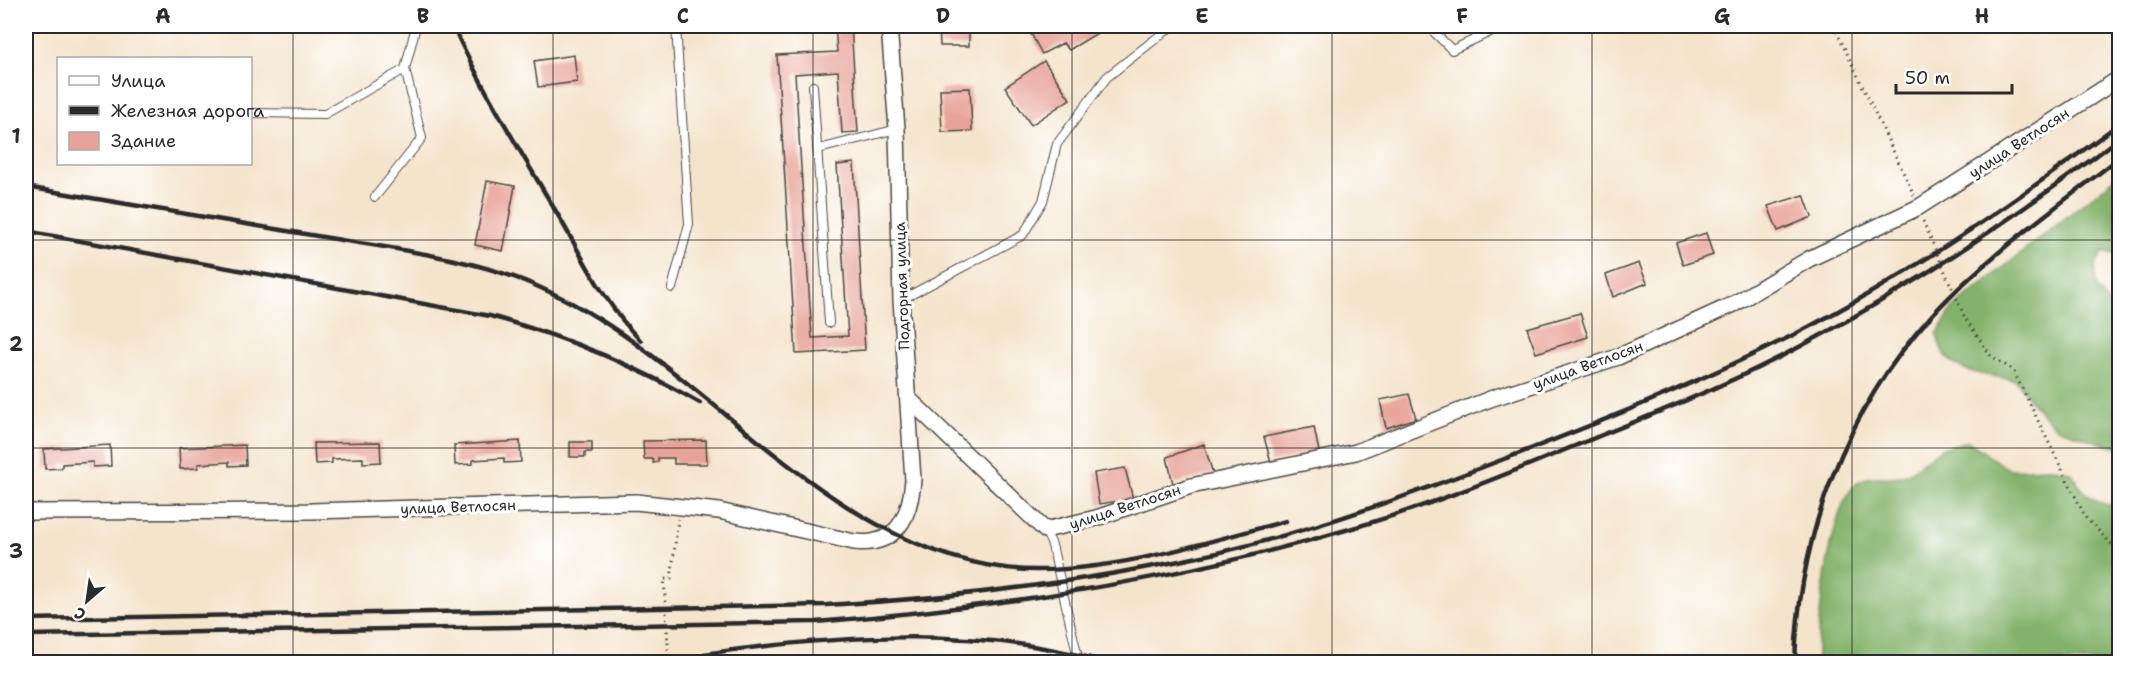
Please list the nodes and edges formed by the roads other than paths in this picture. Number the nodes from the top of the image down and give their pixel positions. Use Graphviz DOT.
graph roads {
  1 [pos="416,26"];
  2 [pos="676,26"];
  3 [pos="889,26"];
  4 [pos="1172,26"];
  5 [pos="1428,26"];
  6 [pos="1503,26"];
  7 [pos="405,69"];
  8 [pos="2120,78"];
  9 [pos="813,86"];
  10 [pos="252,112"];
  11 [pos="897,129"];
  12 [pos="819,149"];
  13 [pos="375,197"];
  14 [pos="672,288"];
  15 [pos="901,300"];
  16 [pos="829,322"];
  17 [pos="908,398"];
  18 [pos="26,512"];
  19 [pos="1045,530"];
  20 [pos="886,538"];
  21 [pos="1079,663"];
  1 -- 7 [label="lane"];
  2 -- 14 [label="lane"];
  3 -- 11 [label="street, Подгорная улица"];
  4 -- 15 [label="lane"];
  5 -- 6 [label="lane"];
  7 -- 10 [label="lane"];
  7 -- 13 [label="lane"];
  8 -- 19 [label="street, улица Ветлосян"];
  9 -- 12 [label="lane"];
  11 -- 12 [label="lane"];
  11 -- 15 [label="street, Подгорная улица"];
  12 -- 16 [label="lane"];
  15 -- 17 [label="street, Подгорная улица"];
  17 -- 19 [label="street"];
  17 -- 20 [label="street, Подгорная улица"];
  18 -- 20 [label="street, улица Ветлосян"];
  19 -- 21 [label="lane"];
}
